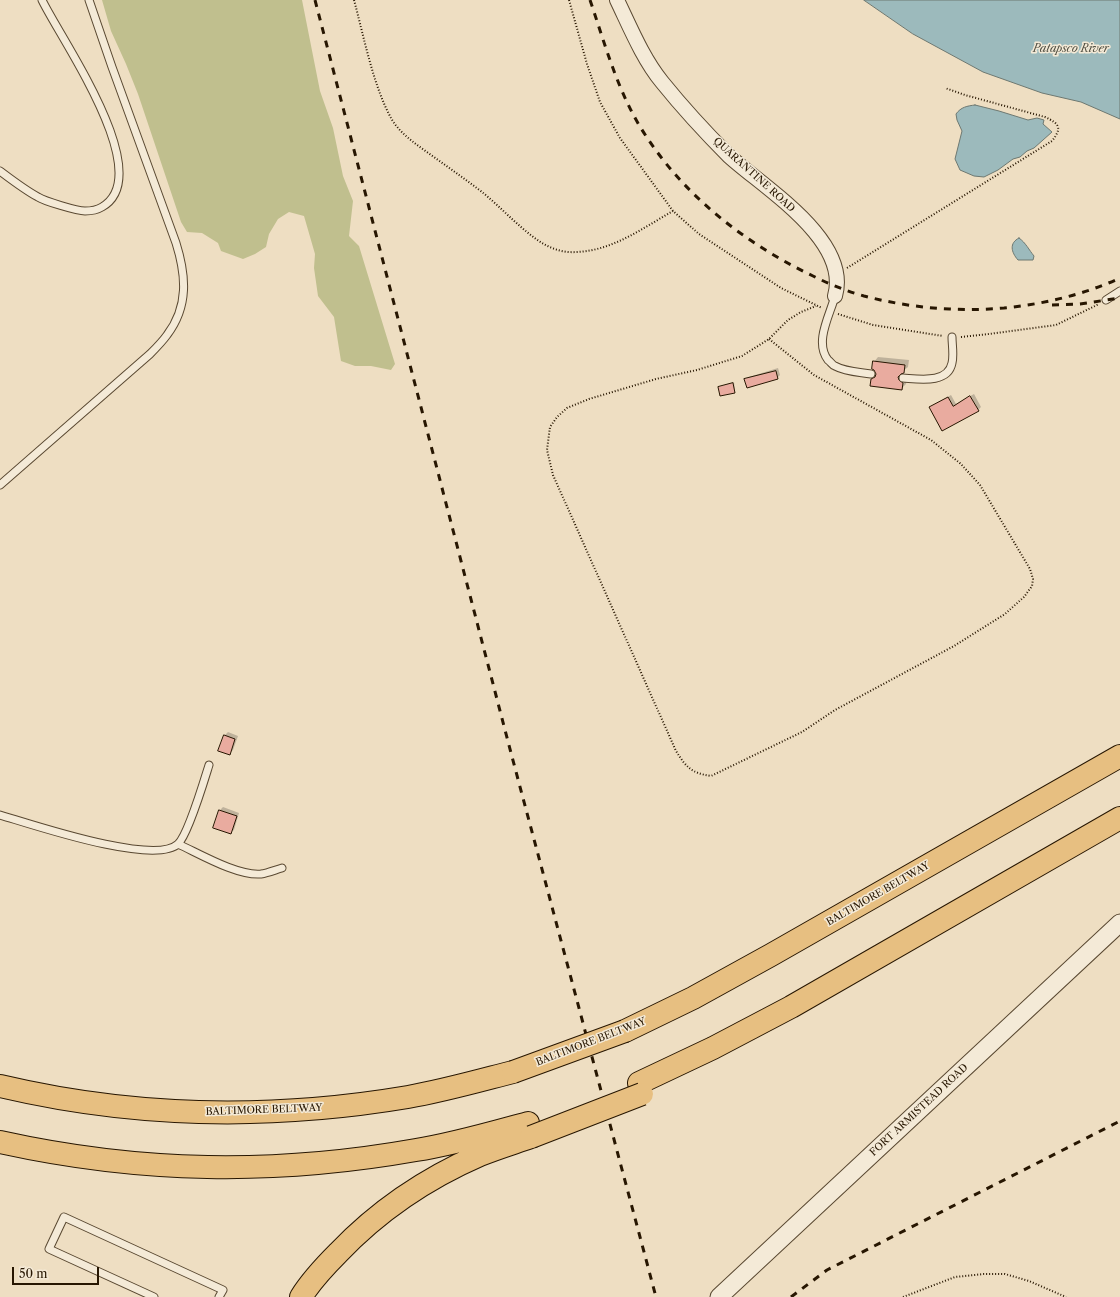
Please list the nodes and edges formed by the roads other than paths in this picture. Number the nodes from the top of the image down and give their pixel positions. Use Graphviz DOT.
graph roads {
  1 [pos="42,0"];
  2 [pos="89,0"];
  3 [pos="618,0"];
  4 [pos="0,172"];
  5 [pos="1120,291"];
  6 [pos="835,296"];
  7 [pos="1106,300"];
  8 [pos="952,337"];
  9 [pos="871,374"];
  10 [pos="903,378"];
  11 [pos="0,485"];
  12 [pos="1120,756"];
  13 [pos="209,765"];
  14 [pos="0,815"];
  15 [pos="1120,818"];
  16 [pos="178,844"];
  17 [pos="282,868"];
  18 [pos="1120,923"];
  19 [pos="0,1086"];
  20 [pos="530,1130"];
  21 [pos="0,1142"];
  22 [pos="154,1297"];
  23 [pos="219,1297"];
  24 [pos="301,1297"];
  25 [pos="720,1297"];
  1 -- 4 [label="lane"];
  2 -- 11 [label="lane"];
  3 -- 6 [label="street, QUARANTINE ROAD"];
  5 -- 7 [label="lane"];
  6 -- 9 [label="lane"];
  8 -- 10 [label="lane"];
  12 -- 19 [label="highway, BALTIMORE BELTWAY, bridge"];
  13 -- 16 [label="lane"];
  14 -- 16 [label="lane"];
  15 -- 20 [label="highway"];
  16 -- 17 [label="lane"];
  18 -- 25 [label="street, FORT ARMISTEAD ROAD"];
  20 -- 21 [label="highway"];
  20 -- 24 [label="highway"];
  22 -- 23 [label="lane"];
}
